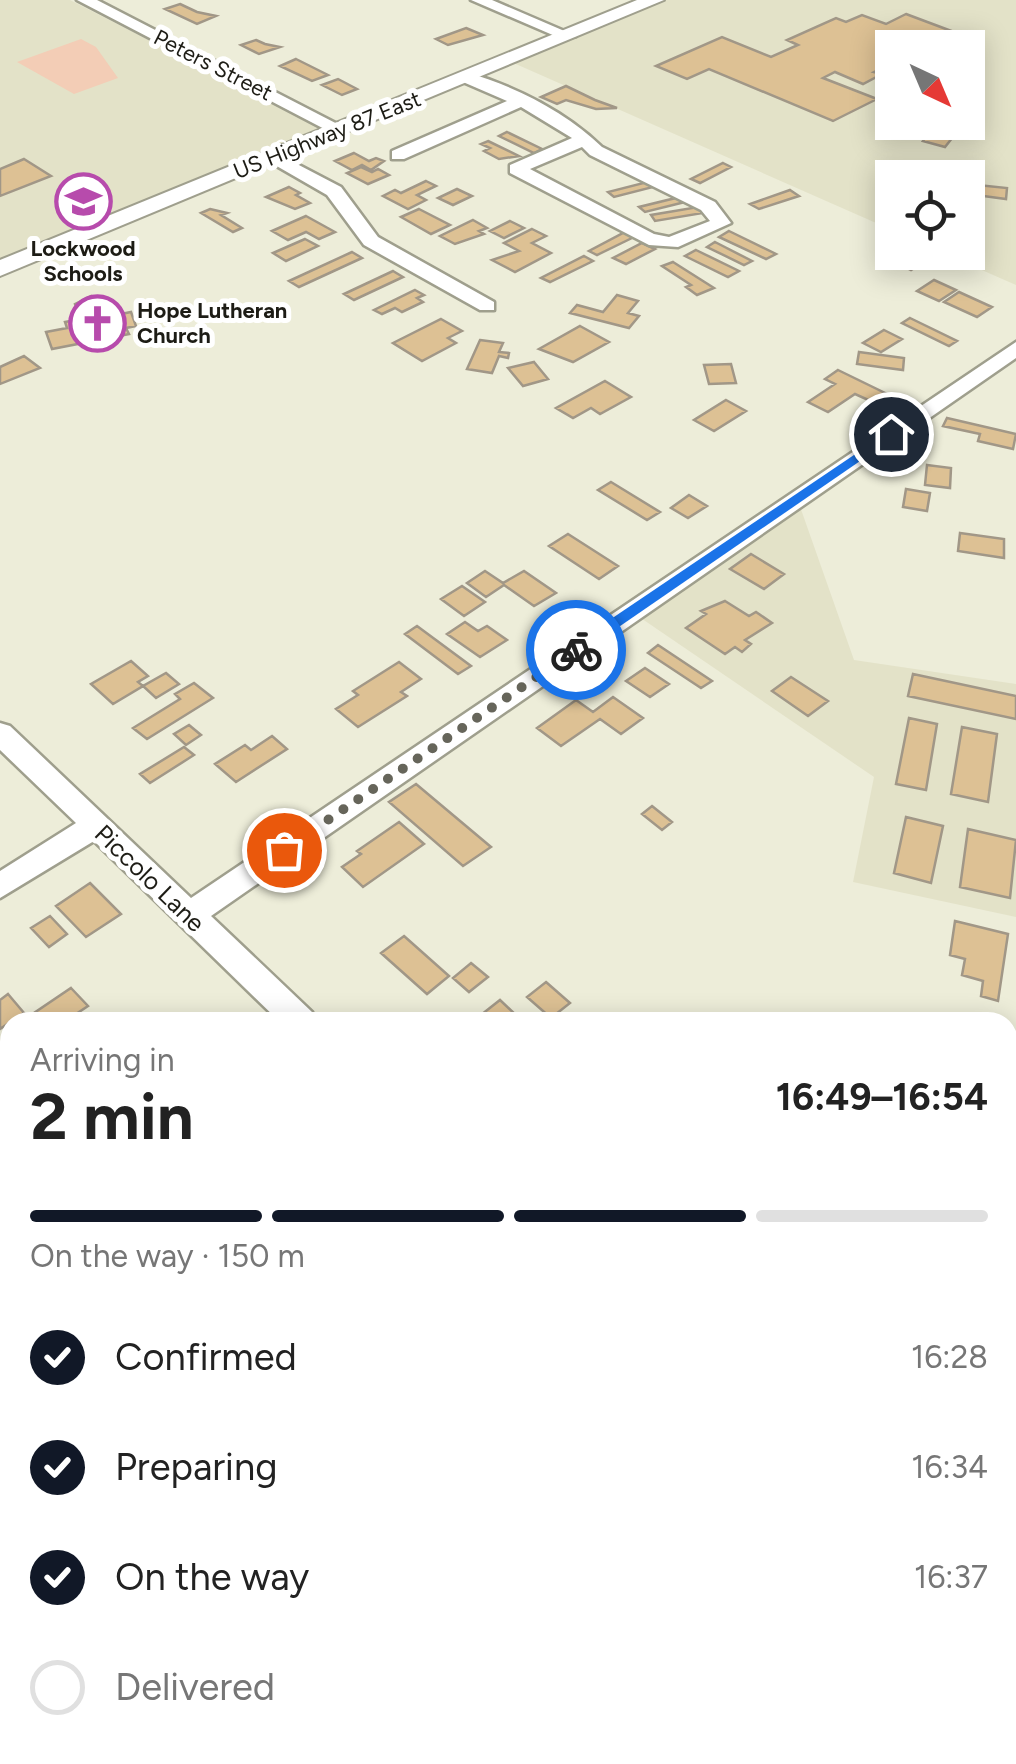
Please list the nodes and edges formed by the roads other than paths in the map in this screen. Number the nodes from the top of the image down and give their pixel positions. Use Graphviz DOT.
graph roads {
  1 [pos="85,0"];
  2 [pos="480,0"];
  3 [pos="654,0"];
  4 [pos="568,36"];
  5 [pos="469,78"];
  6 [pos="521,101"];
  7 [pos="340,130"];
  8 [pos="585,139"];
  9 [pos="398,155"];
  10 [pos="274,157"];
  11 [pos="0,269"];
  12 [pos="487,306"];
  13 [pos="1016,348"];
  14 [pos="0,733"];
  15 [pos="96,825"];
  16 [pos="0,886"];
  17 [pos="189,915"];
  18 [pos="291,1012"];
  1 -- 7 [label="street, Peters Street"];
  2 -- 4 [label="street"];
  3 -- 4 [label="street, US Highway 87 East"];
  4 -- 5 [label="street, US Highway 87 East"];
  5 -- 6 [label="street"];
  5 -- 7 [label="street, US Highway 87 East"];
  6 -- 8 [label="street"];
  6 -- 9 [label="street"];
  7 -- 10 [label="street, US Highway 87 East"];
  8 -- 8 [label="street"];
  10 -- 11 [label="street, US Highway 87 East"];
  10 -- 12 [label="street"];
  13 -- 17 [label="street"];
  14 -- 15 [label="street, Piccolo Lane"];
  15 -- 16 [label="street"];
  15 -- 17 [label="street, Piccolo Lane"];
  17 -- 18 [label="street, Piccolo Lane"];
}
